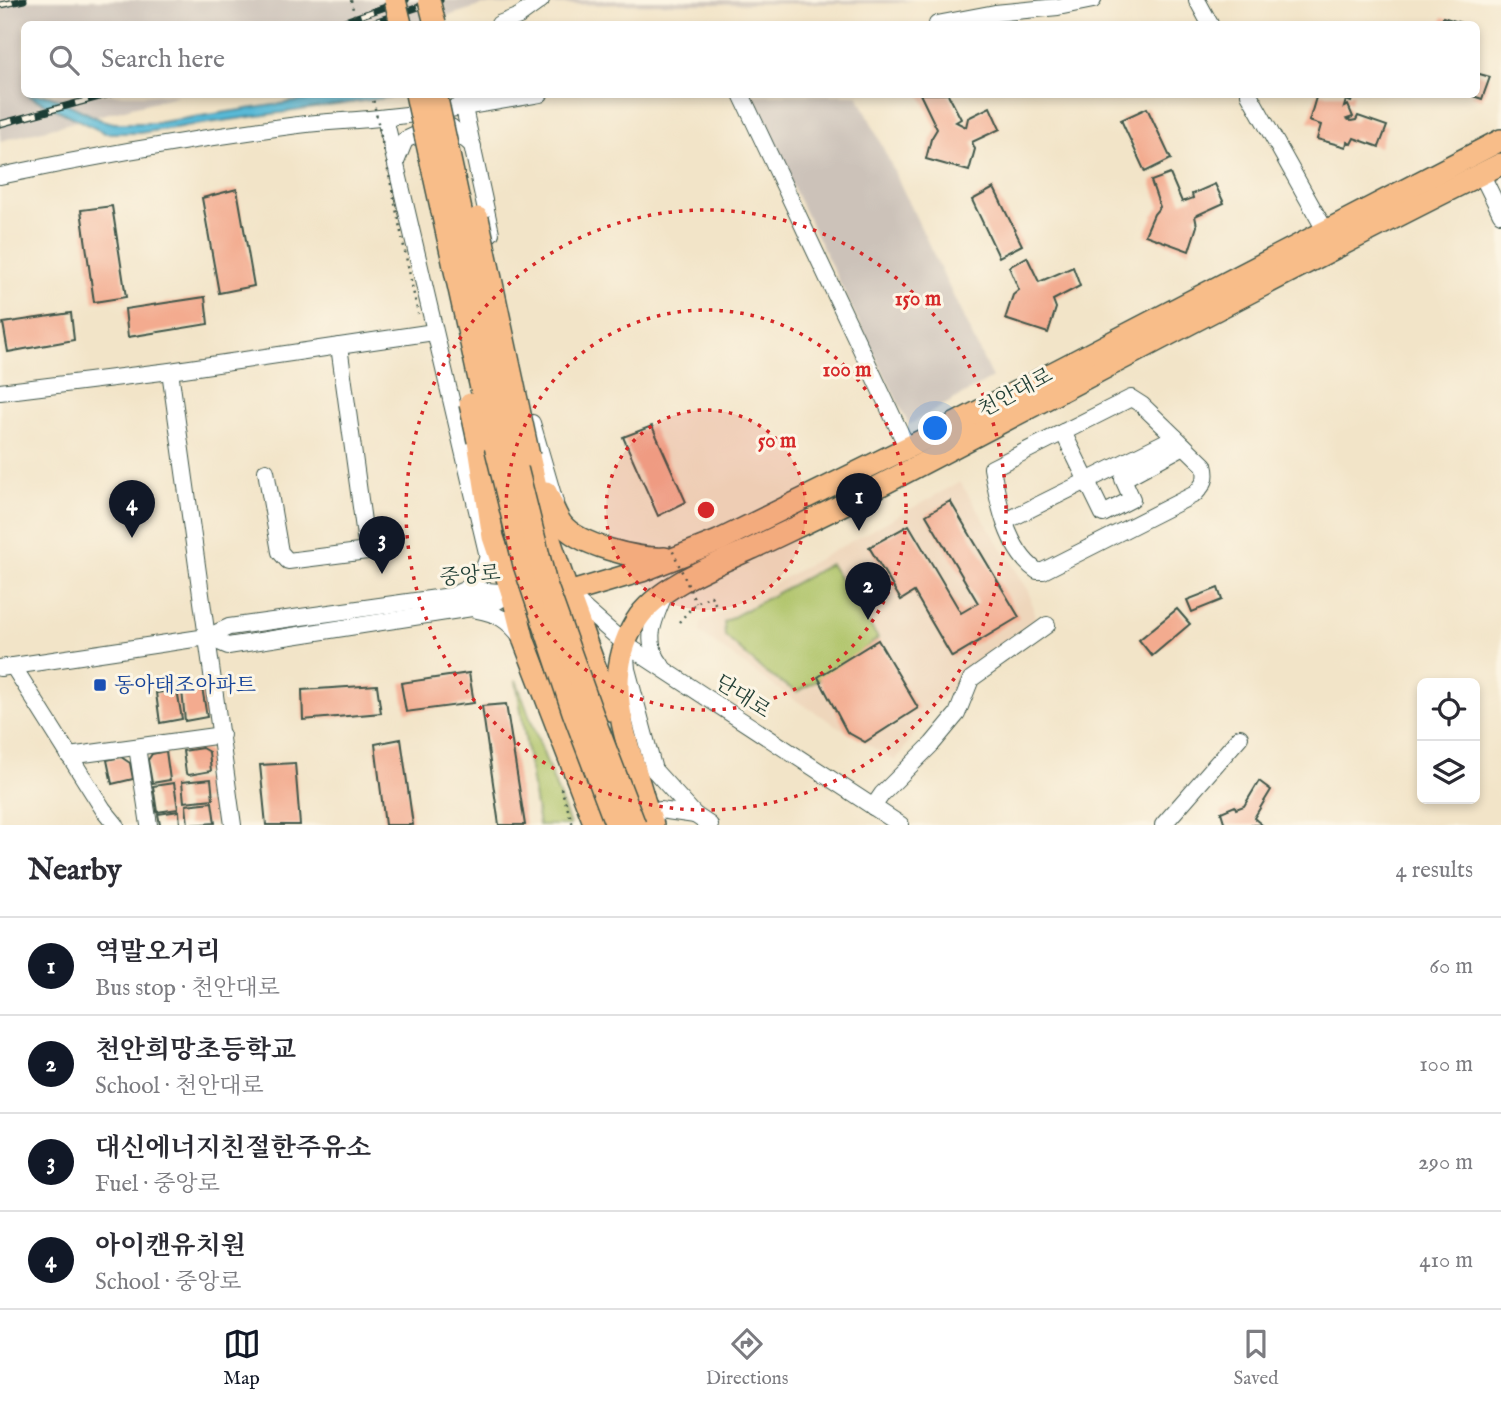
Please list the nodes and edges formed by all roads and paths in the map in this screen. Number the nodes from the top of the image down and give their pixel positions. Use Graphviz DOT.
graph roads {
  1 [pos="351,0"];
  2 [pos="382,0"];
  3 [pos="395,0"];
  4 [pos="415,0"];
  5 [pos="429,0"];
  6 [pos="541,0"];
  7 [pos="1093,0"];
  8 [pos="1197,0"];
  9 [pos="355,21"];
  10 [pos="387,21"];
  11 [pos="400,21"];
  12 [pos="419,21"];
  13 [pos="434,21"];
  14 [pos="506,21"];
  15 [pos="953,21"];
  16 [pos="1208,21"];
  17 [pos="373,98"];
  18 [pos="404,98"];
  19 [pos="417,98"];
  20 [pos="437,98"];
  21 [pos="743,98"];
  22 [pos="1251,98"];
  23 [pos="458,99"];
  24 [pos="385,118"];
  25 [pos="433,128"];
  26 [pos="1501,140"];
  27 [pos="472,146"];
  28 [pos="396,162"];
  29 [pos="1501,164"];
  30 [pos="1481,173"];
  31 [pos="0,176"];
  32 [pos="1501,214"];
  33 [pos="1330,239"];
  34 [pos="418,314"];
  35 [pos="434,332"];
  36 [pos="339,346"];
  37 [pos="170,371"];
  38 [pos="0,392"];
  39 [pos="1063,432"];
  40 [pos="1181,438"];
  41 [pos="907,447"];
  42 [pos="529,456"];
  43 [pos="266,471"];
  44 [pos="1087,481"];
  45 [pos="1006,521"];
  46 [pos="562,524"];
  47 [pos="491,547"];
  48 [pos="673,551"];
  49 [pos="705,569"];
  50 [pos="512,593"];
  51 [pos="568,593"];
  52 [pos="665,593"];
  53 [pos="439,599"];
  54 [pos="696,603"];
  55 [pos="717,607"];
  56 [pos="467,608"];
  57 [pos="679,622"];
  58 [pos="1047,625"];
  59 [pos="207,637"];
  60 [pos="524,641"];
  61 [pos="625,644"];
  62 [pos="7,667"];
  63 [pos="666,671"];
  64 [pos="222,735"];
  65 [pos="1240,737"];
  66 [pos="137,747"];
  67 [pos="69,756"];
  68 [pos="643,796"];
  69 [pos="873,807"];
  70 [pos="695,815"];
  71 [pos="116,825"];
  72 [pos="149,825"];
  73 [pos="233,825"];
  74 [pos="594,825"];
  75 [pos="617,825"];
  76 [pos="635,825"];
  77 [pos="654,825"];
  78 [pos="710,825"];
  79 [pos="901,825"];
  80 [pos="1163,825"];
  1 -- 9 [label="path, bridge"];
  2 -- 10 [label="main road"];
  3 -- 11 [label="main road, bridge"];
  4 -- 12 [label="main road"];
  5 -- 13 [label="main road, bridge"];
  6 -- 14 [label="street"];
  7 -- 15 [label="street"];
  8 -- 16 [label="street"];
  17 -- 34 [label="path, bridge"];
  18 -- 47 [label="main road, bridge"];
  19 -- 75 [label="main road, bridge"];
  20 -- 76 [label="main road, bridge"];
  21 -- 41 [label="street"];
  22 -- 33 [label="street"];
  23 -- 24 [label="street"];
  23 -- 25 [label="street"];
  23 -- 27 [label="street"];
  23 -- 42 [label="main road, bridge"];
  24 -- 28 [label="street, 중앙로"];
  24 -- 31 [label="street"];
  25 -- 27 [label="street"];
  25 -- 28 [label="street"];
  26 -- 33 [label="main road, 천안대로"];
  27 -- 46 [label="street"];
  28 -- 35 [label="street, 중앙로"];
  29 -- 30 [label="main road, 천안대로"];
  30 -- 32 [label="street"];
  30 -- 33 [label="main road, 천안대로"];
  33 -- 41 [label="main road, 천안대로"];
  33 -- 49 [label="main road, 천안대로"];
  35 -- 36 [label="street"];
  35 -- 47 [label="street, 중앙로"];
  36 -- 37 [label="street"];
  36 -- 43 [label="street"];
  37 -- 38 [label="street"];
  37 -- 59 [label="street"];
  39 -- 40 [label="street"];
  39 -- 44 [label="street"];
  39 -- 45 [label="street"];
  40 -- 44 [label="street"];
  40 -- 44 [label="street"];
  40 -- 45 [label="street"];
  41 -- 48 [label="main road, 천안대로"];
  42 -- 46 [label="main road"];
  42 -- 51 [label="main road"];
  44 -- 45 [label="street"];
  46 -- 48 [label="main road"];
  47 -- 50 [label="main road"];
  47 -- 53 [label="street"];
  48 -- 51 [label="main road, 천안대로"];
  48 -- 54 [label="path, bridge"];
  49 -- 51 [label="main road"];
  49 -- 52 [label="main road"];
  50 -- 51 [label="main road, 천안대로"];
  50 -- 53 [label="street, 중앙로"];
  50 -- 56 [label="street, 중앙로"];
  50 -- 60 [label="main road"];
  51 -- 61 [label="street, 단대로"];
  51 -- 68 [label="main road"];
  52 -- 61 [label="main road"];
  52 -- 63 [label="street"];
  53 -- 59 [label="street, 중앙로"];
  54 -- 55 [label="path"];
  54 -- 57 [label="path"];
  56 -- 59 [label="street, 중앙로"];
  56 -- 60 [label="street"];
  58 -- 69 [label="street"];
  59 -- 62 [label="street, 중앙로"];
  59 -- 64 [label="street"];
  60 -- 74 [label="main road"];
  61 -- 63 [label="street, 단대로"];
  61 -- 68 [label="main road"];
  61 -- 70 [label="street"];
  62 -- 67 [label="street"];
  63 -- 69 [label="street, 단대로"];
  64 -- 66 [label="street"];
  64 -- 73 [label="street"];
  65 -- 80 [label="street"];
  66 -- 67 [label="street"];
  66 -- 72 [label="street"];
  67 -- 71 [label="street"];
  68 -- 77 [label="main road"];
  69 -- 79 [label="street, 단대로"];
  70 -- 77 [label="street"];
  70 -- 78 [label="street"];
}
